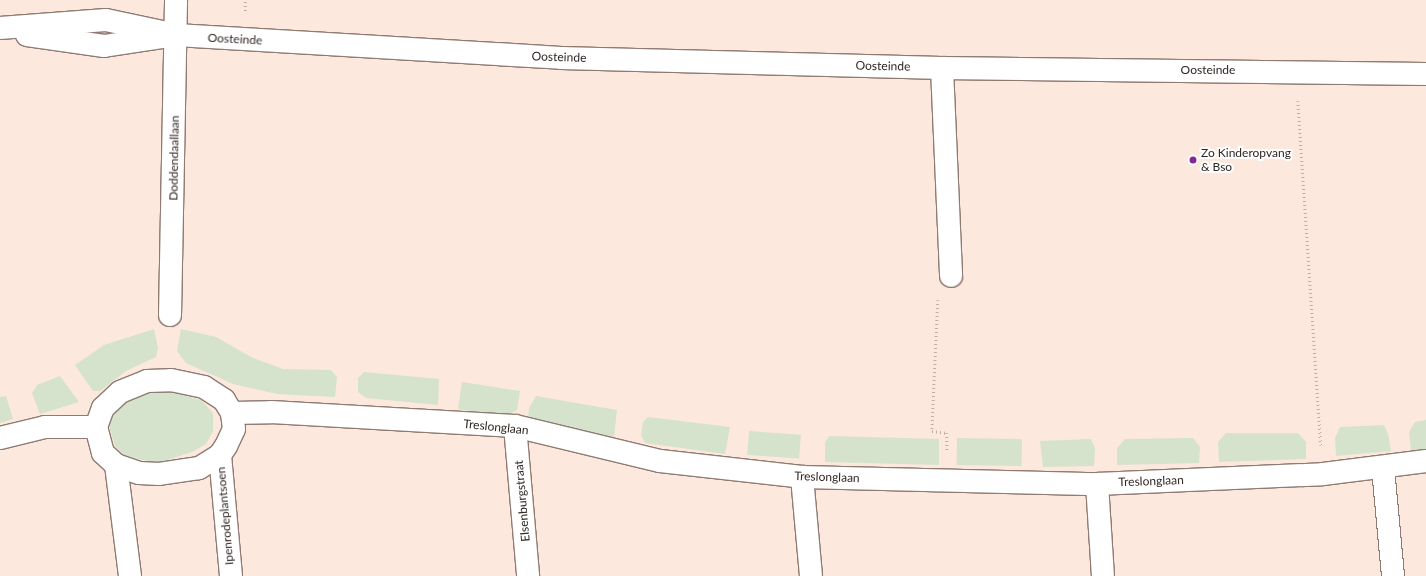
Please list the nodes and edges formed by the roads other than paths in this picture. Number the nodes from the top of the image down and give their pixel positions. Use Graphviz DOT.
graph roads {
  1 [pos="176,0"];
  2 [pos="0,29"];
  3 [pos="176,35"];
  4 [pos="942,68"];
  5 [pos="1426,74"];
  6 [pos="951,276"];
  7 [pos="170,315"];
  8 [pos="232,413"];
  9 [pos="515,426"];
  10 [pos="96,427"];
  11 [pos="0,438"];
  12 [pos="220,455"];
  13 [pos="1426,461"];
  14 [pos="116,465"];
  15 [pos="1383,468"];
  16 [pos="802,477"];
  17 [pos="1097,484"];
  18 [pos="130,576"];
  19 [pos="231,576"];
  20 [pos="528,576"];
  21 [pos="811,576"];
  22 [pos="1103,576"];
  23 [pos="1393,576"];
  1 -- 3 [label="street, Doddendaallaan"];
  2 -- 3 [label="street, Oosteinde"];
  3 -- 4 [label="street, Oosteinde"];
  3 -- 7 [label="street, Doddendaallaan"];
  4 -- 5 [label="street, Oosteinde"];
  4 -- 6 [label="street"];
  8 -- 9 [label="street, Treslonglaan"];
  8 -- 10 [label="street"];
  8 -- 12 [label="street"];
  9 -- 16 [label="street, Treslonglaan"];
  9 -- 20 [label="street, Elsenburgstraat"];
  10 -- 11 [label="street"];
  10 -- 14 [label="street"];
  12 -- 14 [label="street"];
  12 -- 19 [label="street, Ipenrodeplantsoen"];
  13 -- 15 [label="street, Treslonglaan"];
  14 -- 18 [label="street"];
  15 -- 17 [label="street, Treslonglaan"];
  15 -- 23 [label="street"];
  16 -- 17 [label="street, Treslonglaan"];
  16 -- 21 [label="street"];
  17 -- 22 [label="street"];
}
